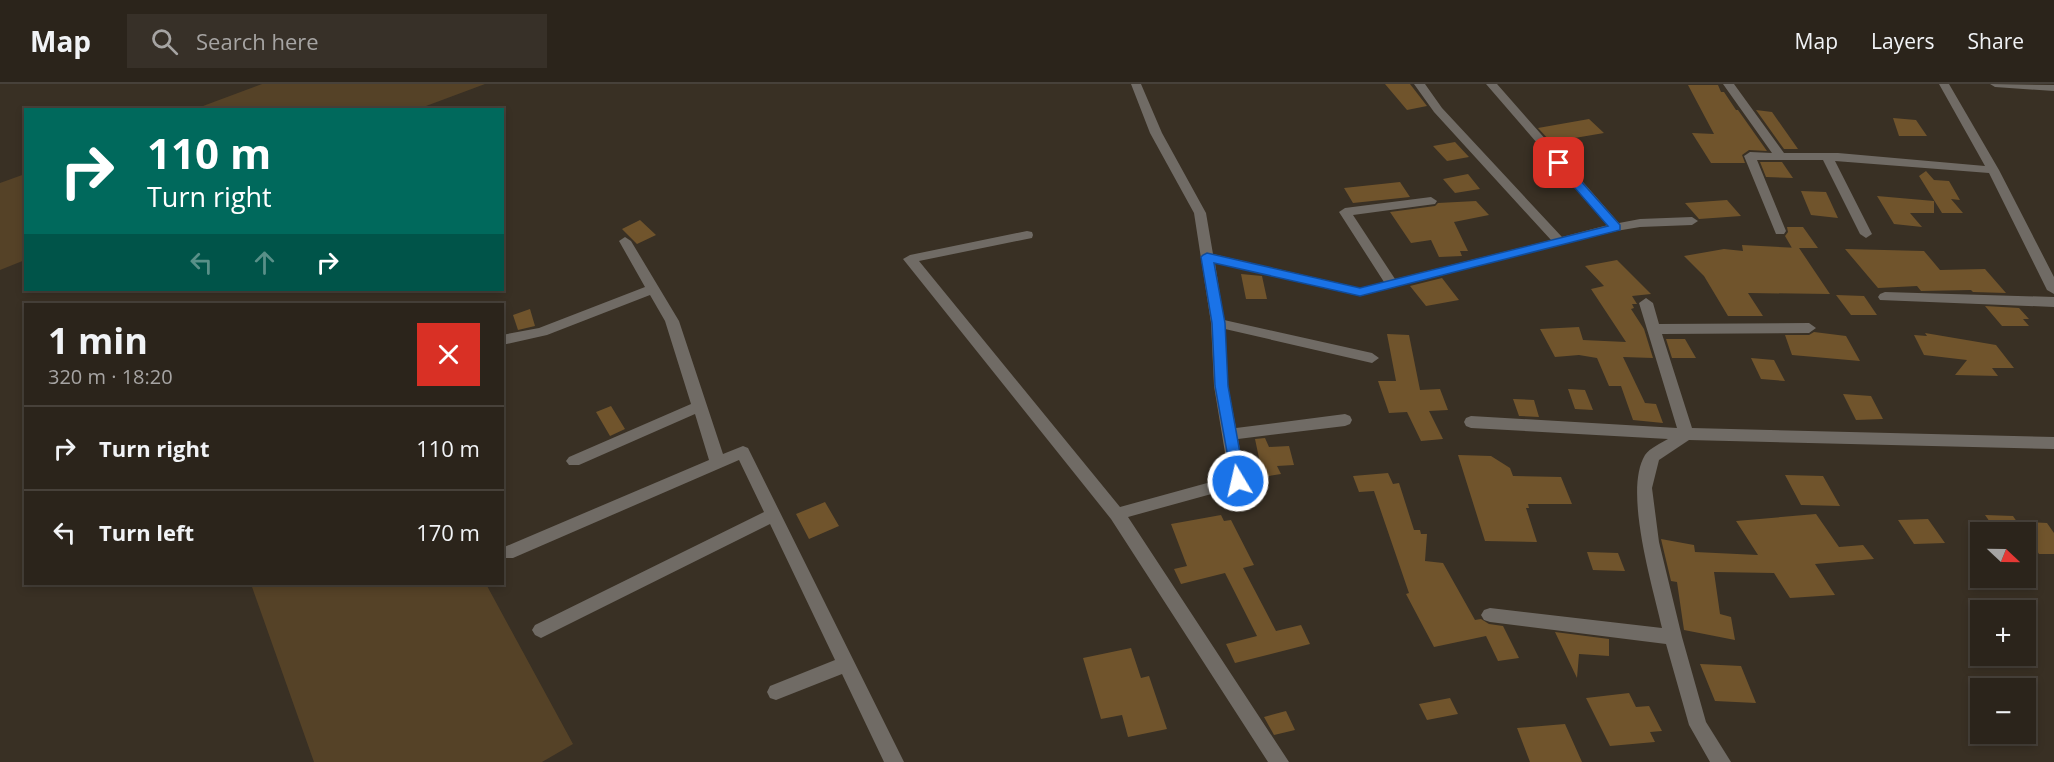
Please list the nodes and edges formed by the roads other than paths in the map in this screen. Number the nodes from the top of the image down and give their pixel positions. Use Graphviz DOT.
graph roads {
  1 [pos="1136,84"];
  2 [pos="1419,84"];
  3 [pos="1491,84"];
  4 [pos="1728,84"];
  5 [pos="1944,84"];
  6 [pos="1995,84"];
  7 [pos="2054,88"];
  8 [pos="1780,156"];
  9 [pos="1827,157"];
  10 [pos="1993,170"];
  11 [pos="1431,201"];
  12 [pos="1692,221"];
  13 [pos="1616,227"];
  14 [pos="1780,231"];
  15 [pos="1866,234"];
  16 [pos="1026,235"];
  17 [pos="625,242"];
  18 [pos="1560,242"];
  19 [pos="1207,257"];
  20 [pos="1392,284"];
  21 [pos="653,289"];
  22 [pos="2054,290"];
  23 [pos="1885,297"];
  24 [pos="2054,302"];
  25 [pos="1646,303"];
  26 [pos="1218,323"];
  27 [pos="1809,328"];
  28 [pos="1654,329"];
  29 [pos="504,340"];
  30 [pos="1372,358"];
  31 [pos="700,406"];
  32 [pos="1345,420"];
  33 [pos="1471,422"];
  34 [pos="1230,434"];
  35 [pos="1686,434"];
  36 [pos="2054,443"];
  37 [pos="574,461"];
  38 [pos="718,463"];
  39 [pos="1117,514"];
  40 [pos="774,515"];
  41 [pos="507,553"];
  42 [pos="1490,615"];
  43 [pos="541,630"];
  44 [pos="1673,637"];
  45 [pos="845,664"];
  46 [pos="776,692"];
  47 [pos="894,762"];
  48 [pos="1279,762"];
  49 [pos="1721,762"];
  1 -- 19 [label="street"];
  2 -- 18 [label="street"];
  3 -- 13 [label="street"];
  4 -- 8 [label="street"];
  5 -- 10 [label="street"];
  6 -- 7 [label="street"];
  8 -- 9 [label="street"];
  8 -- 14 [label="street"];
  9 -- 10 [label="street"];
  9 -- 15 [label="street"];
  10 -- 22 [label="street"];
  11 -- 20 [label="street"];
  12 -- 13 [label="street"];
  13 -- 18 [label="street"];
  16 -- 39 [label="street"];
  17 -- 21 [label="street"];
  18 -- 20 [label="street"];
  19 -- 20 [label="street"];
  19 -- 26 [label="street"];
  21 -- 29 [label="street"];
  21 -- 31 [label="street"];
  23 -- 24 [label="street"];
  25 -- 28 [label="street"];
  26 -- 30 [label="street"];
  26 -- 34 [label="street"];
  27 -- 28 [label="street"];
  28 -- 35 [label="street"];
  31 -- 37 [label="street"];
  31 -- 38 [label="street"];
  32 -- 34 [label="street"];
  33 -- 35 [label="street"];
  34 -- 39 [label="street"];
  35 -- 36 [label="street"];
  35 -- 44 [label="street"];
  38 -- 40 [label="street"];
  38 -- 41 [label="street"];
  39 -- 48 [label="street"];
  40 -- 43 [label="street"];
  40 -- 45 [label="street"];
  42 -- 44 [label="street"];
  44 -- 49 [label="street"];
  45 -- 46 [label="street"];
  45 -- 47 [label="street"];
}
